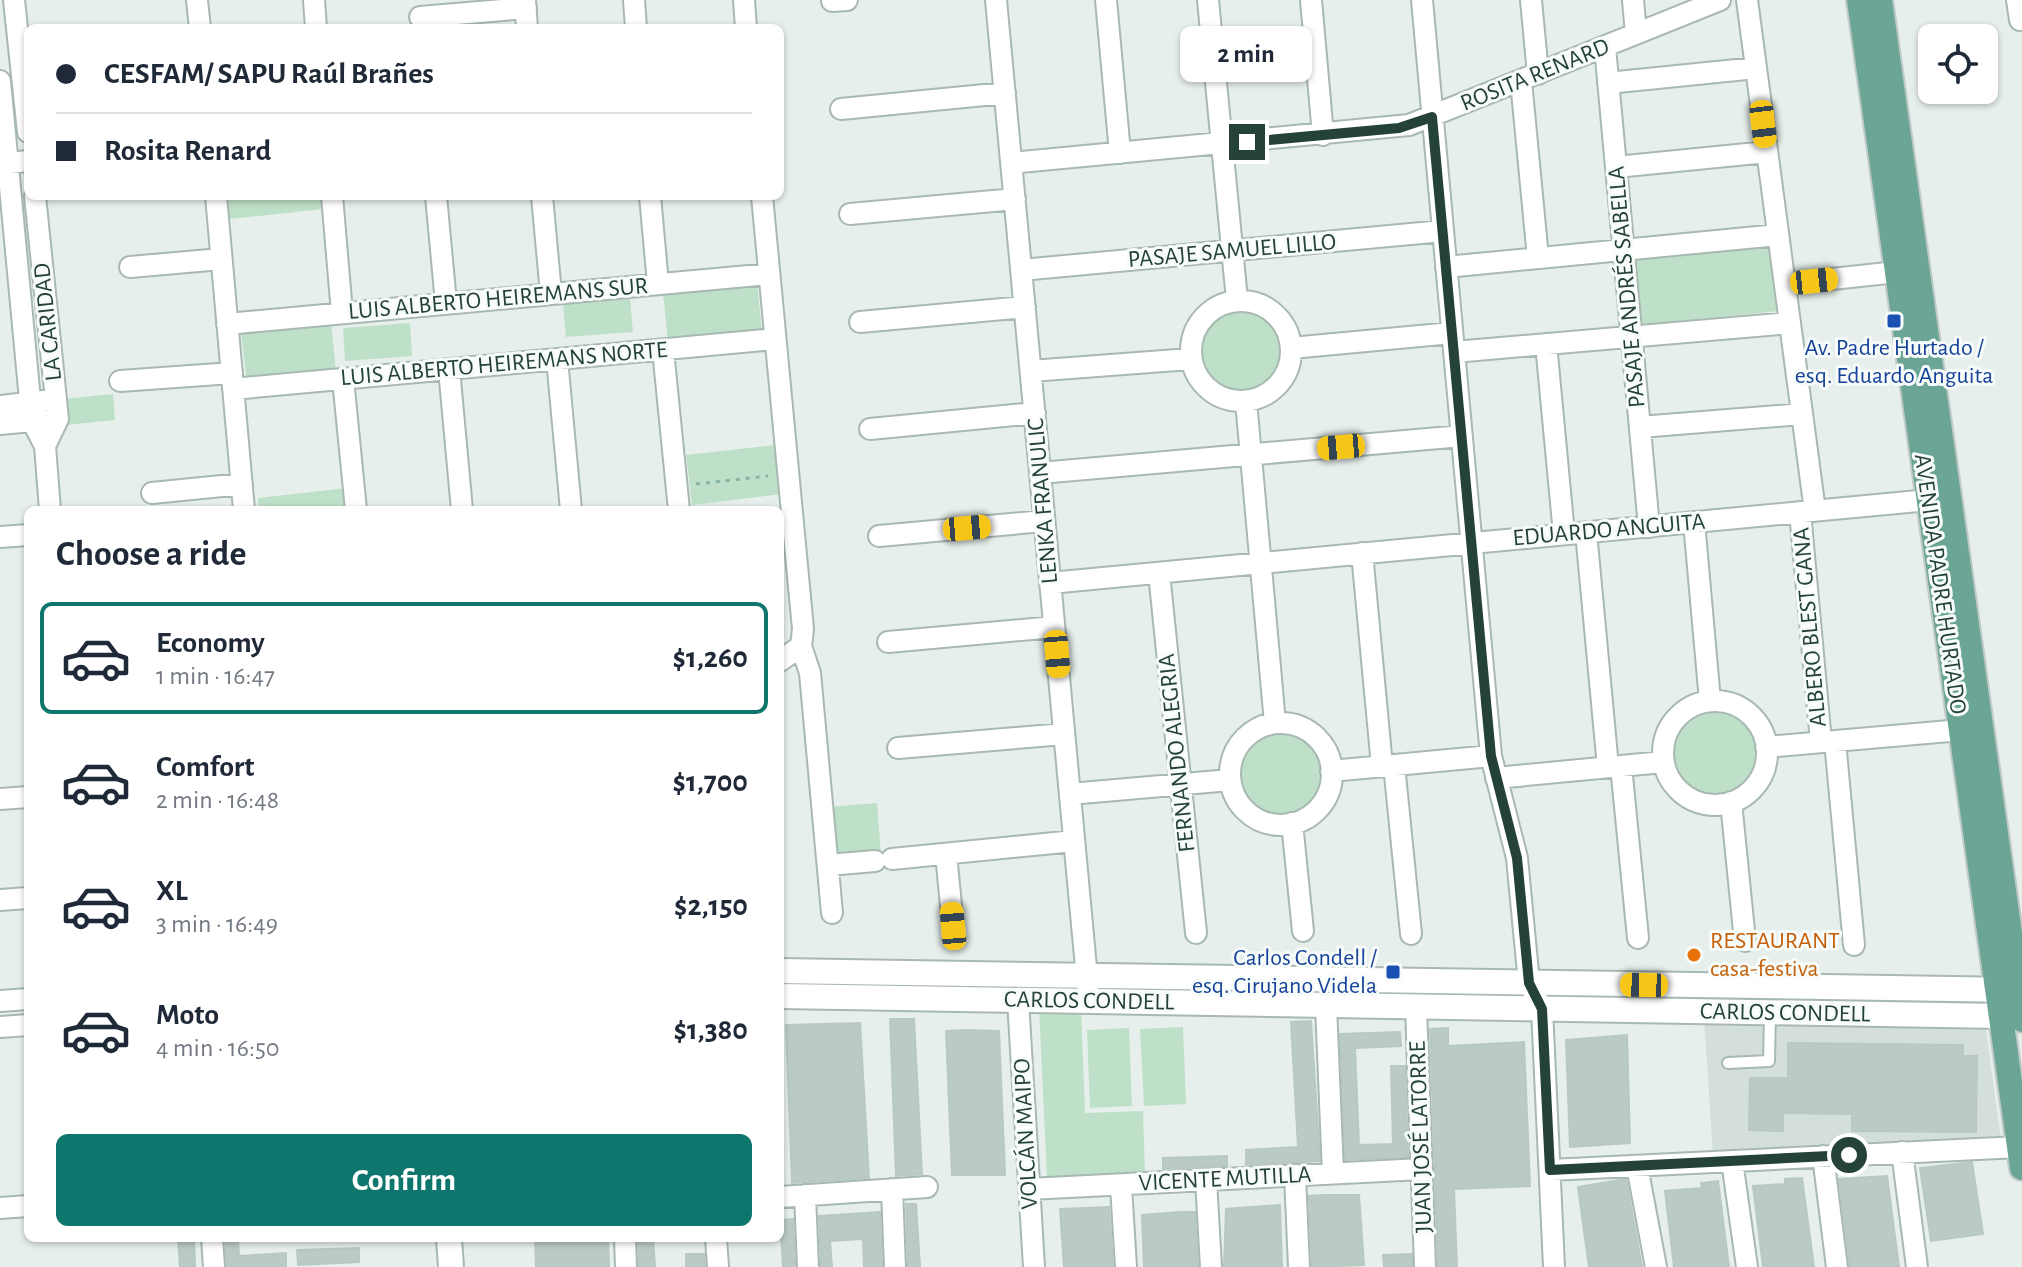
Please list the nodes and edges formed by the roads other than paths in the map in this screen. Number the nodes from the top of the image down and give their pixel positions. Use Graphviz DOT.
graph roads {
  1 [pos="14,0"];
  2 [pos="197,0"];
  3 [pos="314,0"];
  4 [pos="634,0"];
  5 [pos="744,0"];
  6 [pos="996,0"];
  7 [pos="1106,0"];
  8 [pos="1208,0"];
  9 [pos="1311,0"];
  10 [pos="1422,0"];
  11 [pos="1531,0"];
  12 [pos="1633,0"];
  13 [pos="1720,0"];
  14 [pos="1747,0"];
  15 [pos="1859,0"];
  16 [pos="1880,0"];
  17 [pos="526,12"];
  18 [pos="420,15"];
  19 [pos="200,24"];
  20 [pos="316,24"];
  21 [pos="636,24"];
  22 [pos="746,24"];
  23 [pos="1636,34"];
  24 [pos="1605,47"];
  25 [pos="1756,68"];
  26 [pos="1530,77"];
  27 [pos="0,81"];
  28 [pos="1608,83"];
  29 [pos="1005,93"];
  30 [pos="24,94"];
  31 [pos="841,109"];
  32 [pos="1432,117"];
  33 [pos="1323,135"];
  34 [pos="1222,144"];
  35 [pos="1767,152"];
  36 [pos="1120,153"];
  37 [pos="12,163"];
  38 [pos="1011,163"];
  39 [pos="1616,167"];
  40 [pos="1015,199"];
  41 [pos="35,200"];
  42 [pos="216,200"];
  43 [pos="332,200"];
  44 [pos="436,200"];
  45 [pos="542,200"];
  46 [pos="650,200"];
  47 [pos="762,200"];
  48 [pos="850,214"];
  49 [pos="1443,231"];
  50 [pos="1778,235"];
  51 [pos="1624,250"];
  52 [pos="1232,251"];
  53 [pos="1538,258"];
  54 [pos="221,259"];
  55 [pos="130,267"];
  56 [pos="1446,267"];
  57 [pos="1021,270"];
  58 [pos="1897,272"];
  59 [pos="769,274"];
  60 [pos="10,284"];
  61 [pos="658,284"];
  62 [pos="1785,284"];
  63 [pos="551,294"];
  64 [pos="1237,300"];
  65 [pos="446,303"];
  66 [pos="1025,307"];
  67 [pos="47,312"];
  68 [pos="23,313"];
  69 [pos="342,313"];
  70 [pos="860,322"];
  71 [pos="1790,323"];
  72 [pos="227,324"];
  73 [pos="1632,336"];
  74 [pos="775,339"];
  75 [pos="1453,343"];
  76 [pos="1546,344"];
  77 [pos="1291,348"];
  78 [pos="663,350"];
  79 [pos="557,359"];
  80 [pos="1190,359"];
  81 [pos="449,369"];
  82 [pos="1031,371"];
  83 [pos="343,379"];
  84 [pos="120,381"];
  85 [pos="233,381"];
  86 [pos="1246,401"];
  87 [pos="0,406"];
  88 [pos="57,410"];
  89 [pos="32,412"];
  90 [pos="1035,413"];
  91 [pos="1802,414"];
  92 [pos="0,424"];
  93 [pos="1640,427"];
  94 [pos="870,429"];
  95 [pos="1462,436"];
  96 [pos="45,446"];
  97 [pos="1251,455"];
  98 [pos="1040,473"];
  99 [pos="242,484"];
  100 [pos="152,493"];
  101 [pos="1929,500"];
  102 [pos="50,506"];
  103 [pos="244,506"];
  104 [pos="356,506"];
  105 [pos="462,506"];
  106 [pos="571,506"];
  107 [pos="679,506"];
  108 [pos="1807,512"];
  109 [pos="1044,521"];
  110 [pos="1694,522"];
  111 [pos="1649,527"];
  112 [pos="1586,532"];
  113 [pos="1564,534"];
  114 [pos="24,535"];
  115 [pos="879,536"];
  116 [pos="0,537"];
  117 [pos="1472,543"];
  118 [pos="1362,553"];
  119 [pos="1260,563"];
  120 [pos="1159,573"];
  121 [pos="1050,583"];
  122 [pos="1054,627"];
  123 [pos="888,642"];
  124 [pos="801,646"];
  125 [pos="784,658"];
  126 [pos="1710,701"];
  127 [pos="1275,723"];
  128 [pos="1961,730"];
  129 [pos="1064,734"];
  130 [pos="1828,742"];
  131 [pos="1766,747"];
  132 [pos="898,748"];
  133 [pos="1491,756"];
  134 [pos="1663,762"];
  135 [pos="1388,766"];
  136 [pos="1614,767"];
  137 [pos="1331,771"];
  138 [pos="1496,778"];
  139 [pos="1230,780"];
  140 [pos="1180,784"];
  141 [pos="1070,794"];
  142 [pos="24,797"];
  143 [pos="0,799"];
  144 [pos="1731,802"];
  145 [pos="1292,823"];
  146 [pos="1074,841"];
  147 [pos="946,854"];
  148 [pos="828,865"];
  149 [pos="24,898"];
  150 [pos="0,900"];
  151 [pos="2005,905"];
  152 [pos="832,913"];
  153 [pos="953,926"];
  154 [pos="1303,931"];
  155 [pos="1196,933"];
  156 [pos="1411,934"];
  157 [pos="1638,938"];
  158 [pos="1745,941"];
  159 [pos="1854,945"];
  160 [pos="784,971"];
  161 [pos="1087,975"];
  162 [pos="1529,983"];
  163 [pos="784,996"];
  164 [pos="24,999"];
  165 [pos="1018,1000"];
  166 [pos="0,1001"];
  167 [pos="1089,1001"];
  168 [pos="1326,1005"];
  169 [pos="2012,1005"];
  170 [pos="1416,1007"];
  171 [pos="1542,1009"];
  172 [pos="1770,1013"];
  173 [pos="24,1025"];
  174 [pos="0,1027"];
  175 [pos="1728,1063"];
  176 [pos="1902,1152"];
  177 [pos="1823,1156"];
  178 [pos="2021,1157"];
  179 [pos="1732,1161"];
  180 [pos="1637,1166"];
  181 [pos="1422,1169"];
  182 [pos="1550,1170"];
  183 [pos="1333,1173"];
  184 [pos="1295,1175"];
  185 [pos="1206,1180"];
  186 [pos="1121,1186"];
  187 [pos="927,1187"];
  188 [pos="892,1189"];
  189 [pos="1029,1189"];
  190 [pos="805,1195"];
  191 [pos="784,1197"];
  192 [pos="24,1206"];
  193 [pos="0,1208"];
  194 [pos="212,1242"];
  195 [pos="449,1242"];
  196 [pos="625,1242"];
  197 [pos="716,1242"];
  198 [pos="214,1267"];
  199 [pos="451,1267"];
  200 [pos="626,1267"];
  201 [pos="718,1267"];
  202 [pos="808,1267"];
  203 [pos="895,1267"];
  204 [pos="1034,1267"];
  205 [pos="1126,1267"];
  206 [pos="1211,1267"];
  207 [pos="1299,1267"];
  208 [pos="1425,1267"];
  209 [pos="1554,1267"];
  210 [pos="1656,1267"];
  211 [pos="1747,1267"];
  212 [pos="1837,1267"];
  213 [pos="1917,1267"];
  1 -- 30 [label="street"];
  2 -- 19 [label="street"];
  3 -- 20 [label="street"];
  4 -- 21 [label="street"];
  5 -- 22 [label="street"];
  6 -- 29 [label="street, LENKA FRANULIC"];
  7 -- 36 [label="street"];
  8 -- 34 [label="street"];
  9 -- 33 [label="street"];
  10 -- 32 [label="street"];
  11 -- 26 [label="street"];
  12 -- 23 [label="street"];
  13 -- 23 [label="street, ROSITA RENARD"];
  14 -- 25 [label="street, ALBERO BLEST GANA"];
  15 -- 58 [label="main road, AVENIDA PADRE HURTADO"];
  16 -- 151 [label="main road, AVENIDA PADRE HURTADO"];
  17 -- 18 [label="street"];
  23 -- 24 [label="street, ROSITA RENARD"];
  24 -- 26 [label="street, ROSITA RENARD"];
  24 -- 28 [label="street, PASAJE ANDRÉS SABELLA"];
  25 -- 28 [label="street"];
  25 -- 35 [label="street, ALBERO BLEST GANA"];
  26 -- 32 [label="street, ROSITA RENARD"];
  26 -- 53 [label="street"];
  27 -- 37 [label="street, LA CARIDAD"];
  28 -- 39 [label="street, PASAJE ANDRÉS SABELLA"];
  29 -- 31 [label="street"];
  29 -- 38 [label="street, LENKA FRANULIC"];
  32 -- 33 [label="street, ROSITA RENARD"];
  32 -- 49 [label="street"];
  33 -- 34 [label="street, ROSITA RENARD"];
  34 -- 36 [label="street, ROSITA RENARD"];
  34 -- 52 [label="street"];
  35 -- 39 [label="street"];
  35 -- 50 [label="street, ALBERO BLEST GANA"];
  36 -- 38 [label="street, ROSITA RENARD"];
  37 -- 60 [label="street, LA CARIDAD"];
  38 -- 40 [label="street, LENKA FRANULIC"];
  39 -- 51 [label="street, PASAJE ANDRÉS SABELLA"];
  40 -- 48 [label="street"];
  40 -- 57 [label="street, LENKA FRANULIC"];
  41 -- 67 [label="street, LA CARIDAD"];
  42 -- 54 [label="street"];
  43 -- 69 [label="street"];
  44 -- 65 [label="street"];
  45 -- 63 [label="street"];
  46 -- 61 [label="street"];
  47 -- 59 [label="street"];
  49 -- 52 [label="street, PASAJE SAMUEL LILLO"];
  49 -- 56 [label="street"];
  50 -- 51 [label="street"];
  50 -- 62 [label="street, ALBERO BLEST GANA"];
  51 -- 53 [label="street"];
  51 -- 73 [label="street, PASAJE ANDRÉS SABELLA"];
  52 -- 57 [label="street, PASAJE SAMUEL LILLO"];
  52 -- 64 [label="street"];
  53 -- 56 [label="street"];
  54 -- 55 [label="street"];
  54 -- 72 [label="street"];
  56 -- 75 [label="street"];
  57 -- 66 [label="street, LENKA FRANULIC"];
  58 -- 62 [label="street"];
  58 -- 101 [label="main road, AVENIDA PADRE HURTADO"];
  59 -- 61 [label="street, LUIS ALBERTO HEIREMANS SUR"];
  59 -- 74 [label="street"];
  60 -- 68 [label="street, LA CARIDAD"];
  61 -- 63 [label="street, LUIS ALBERTO HEIREMANS SUR"];
  62 -- 71 [label="street, ALBERO BLEST GANA"];
  63 -- 65 [label="street, LUIS ALBERTO HEIREMANS SUR"];
  64 -- 77 [label="street"];
  64 -- 80 [label="street"];
  65 -- 69 [label="street, LUIS ALBERTO HEIREMANS SUR"];
  66 -- 70 [label="street"];
  66 -- 82 [label="street, LENKA FRANULIC"];
  67 -- 68 [label="street"];
  67 -- 88 [label="street, LA CARIDAD"];
  68 -- 89 [label="street, LA CARIDAD"];
  69 -- 72 [label="street, LUIS ALBERTO HEIREMANS SUR"];
  71 -- 73 [label="street"];
  71 -- 91 [label="street, ALBERO BLEST GANA"];
  72 -- 85 [label="street"];
  73 -- 76 [label="street"];
  73 -- 93 [label="street, PASAJE ANDRÉS SABELLA"];
  74 -- 78 [label="street, LUIS ALBERTO HEIREMANS NORTE"];
  74 -- 124 [label="street"];
  75 -- 76 [label="street"];
  75 -- 77 [label="street"];
  75 -- 95 [label="street"];
  76 -- 113 [label="street"];
  77 -- 86 [label="street"];
  78 -- 79 [label="street, LUIS ALBERTO HEIREMANS NORTE"];
  78 -- 107 [label="street"];
  79 -- 81 [label="street, LUIS ALBERTO HEIREMANS NORTE"];
  79 -- 106 [label="street"];
  80 -- 82 [label="street"];
  80 -- 86 [label="street"];
  81 -- 83 [label="street, LUIS ALBERTO HEIREMANS NORTE"];
  81 -- 105 [label="street"];
  82 -- 90 [label="street, LENKA FRANULIC"];
  83 -- 85 [label="street, LUIS ALBERTO HEIREMANS NORTE"];
  83 -- 104 [label="street"];
  84 -- 85 [label="street, LUIS ALBERTO HEIREMANS NORTE"];
  85 -- 99 [label="street"];
  86 -- 97 [label="street"];
  87 -- 89 [label="street"];
  88 -- 89 [label="street"];
  88 -- 96 [label="street"];
  89 -- 92 [label="street"];
  89 -- 96 [label="street, LA CARIDAD"];
  90 -- 94 [label="street"];
  90 -- 98 [label="street, LENKA FRANULIC"];
  91 -- 93 [label="street"];
  91 -- 108 [label="street, ALBERO BLEST GANA"];
  93 -- 111 [label="street, PASAJE ANDRÉS SABELLA"];
  95 -- 97 [label="street"];
  95 -- 117 [label="street"];
  96 -- 102 [label="street, LA CARIDAD"];
  97 -- 98 [label="street"];
  97 -- 119 [label="street"];
  98 -- 109 [label="street, LENKA FRANULIC"];
  99 -- 100 [label="street"];
  99 -- 103 [label="street"];
  101 -- 108 [label="street, EDUARDO ANGUITA"];
  101 -- 128 [label="main road, AVENIDA PADRE HURTADO"];
  108 -- 110 [label="street, EDUARDO ANGUITA"];
  108 -- 130 [label="street, ALBERO BLEST GANA"];
  109 -- 115 [label="street"];
  109 -- 121 [label="street, LENKA FRANULIC"];
  110 -- 111 [label="street, EDUARDO ANGUITA"];
  110 -- 126 [label="street"];
  111 -- 112 [label="street, EDUARDO ANGUITA"];
  112 -- 113 [label="street, EDUARDO ANGUITA"];
  112 -- 136 [label="street"];
  113 -- 117 [label="street, EDUARDO ANGUITA"];
  114 -- 116 [label="street"];
  117 -- 118 [label="street, EDUARDO ANGUITA"];
  117 -- 133 [label="street"];
  118 -- 119 [label="street, EDUARDO ANGUITA"];
  118 -- 135 [label="street"];
  119 -- 120 [label="street, EDUARDO ANGUITA"];
  119 -- 127 [label="street"];
  120 -- 121 [label="street, EDUARDO ANGUITA"];
  120 -- 140 [label="street, FERNANDO ALEGRIA"];
  121 -- 122 [label="street, LENKA FRANULIC"];
  122 -- 123 [label="street"];
  122 -- 129 [label="street, LENKA FRANULIC"];
  124 -- 125 [label="street"];
  124 -- 148 [label="street"];
  126 -- 131 [label="street"];
  126 -- 134 [label="street"];
  127 -- 137 [label="street"];
  127 -- 139 [label="street"];
  128 -- 130 [label="street"];
  128 -- 151 [label="main road, AVENIDA PADRE HURTADO"];
  129 -- 132 [label="street"];
  129 -- 141 [label="street, LENKA FRANULIC"];
  130 -- 131 [label="street"];
  130 -- 159 [label="street, ALBERO BLEST GANA"];
  131 -- 144 [label="street"];
  133 -- 135 [label="street"];
  133 -- 138 [label="street"];
  134 -- 136 [label="street"];
  134 -- 144 [label="street"];
  135 -- 137 [label="street"];
  135 -- 156 [label="street"];
  136 -- 138 [label="street"];
  136 -- 157 [label="street"];
  137 -- 145 [label="street"];
  138 -- 162 [label="street"];
  139 -- 140 [label="street"];
  139 -- 145 [label="street"];
  140 -- 141 [label="street"];
  140 -- 155 [label="street, FERNANDO ALEGRIA"];
  141 -- 146 [label="street, LENKA FRANULIC"];
  142 -- 143 [label="street"];
  144 -- 158 [label="street"];
  145 -- 154 [label="street"];
  146 -- 147 [label="street"];
  146 -- 161 [label="street, LENKA FRANULIC"];
  147 -- 148 [label="street"];
  147 -- 153 [label="street"];
  148 -- 152 [label="street"];
  149 -- 150 [label="street"];
  151 -- 169 [label="main road, AVENIDA PADRE HURTADO"];
  160 -- 161 [label="street, CARLOS CONDELL"];
  161 -- 162 [label="street, CARLOS CONDELL"];
  161 -- 167 [label="street, LENKA FRANULIC"];
  162 -- 169 [label="street, CARLOS CONDELL"];
  162 -- 171 [label="street"];
  163 -- 165 [label="street, CARLOS CONDELL"];
  164 -- 166 [label="street"];
  165 -- 167 [label="street, CARLOS CONDELL"];
  165 -- 189 [label="street, VOLCÁN MAIPO"];
  167 -- 168 [label="street, CARLOS CONDELL"];
  168 -- 170 [label="street, CARLOS CONDELL"];
  168 -- 183 [label="street"];
  169 -- 172 [label="street, CARLOS CONDELL"];
  169 -- 178 [label="main road, AVENIDA PADRE HURTADO"];
  170 -- 171 [label="street, CARLOS CONDELL"];
  170 -- 181 [label="street, JUAN JOSÉ LATORRE"];
  171 -- 172 [label="street, CARLOS CONDELL"];
  171 -- 182 [label="street"];
  172 -- 175 [label="lane"];
  173 -- 174 [label="street"];
  176 -- 177 [label="street"];
  176 -- 178 [label="street"];
  176 -- 213 [label="street"];
  177 -- 179 [label="street"];
  177 -- 212 [label="street"];
  179 -- 180 [label="street"];
  179 -- 211 [label="street"];
  180 -- 182 [label="street"];
  180 -- 210 [label="street"];
  181 -- 183 [label="street, VICENTE MUTILLA"];
  181 -- 208 [label="street, JUAN JOSÉ LATORRE"];
  182 -- 209 [label="street"];
  183 -- 184 [label="street, VICENTE MUTILLA"];
  184 -- 185 [label="street, VICENTE MUTILLA"];
  184 -- 207 [label="street"];
  185 -- 186 [label="street, VICENTE MUTILLA"];
  185 -- 206 [label="street"];
  186 -- 189 [label="street, VICENTE MUTILLA"];
  186 -- 205 [label="street"];
  187 -- 188 [label="street"];
  188 -- 190 [label="street"];
  188 -- 203 [label="street"];
  189 -- 204 [label="street, VOLCÁN MAIPO"];
  190 -- 191 [label="street"];
  190 -- 202 [label="street"];
  192 -- 193 [label="street"];
  194 -- 198 [label="street"];
  195 -- 199 [label="street"];
  196 -- 200 [label="street"];
  197 -- 201 [label="street"];
}
